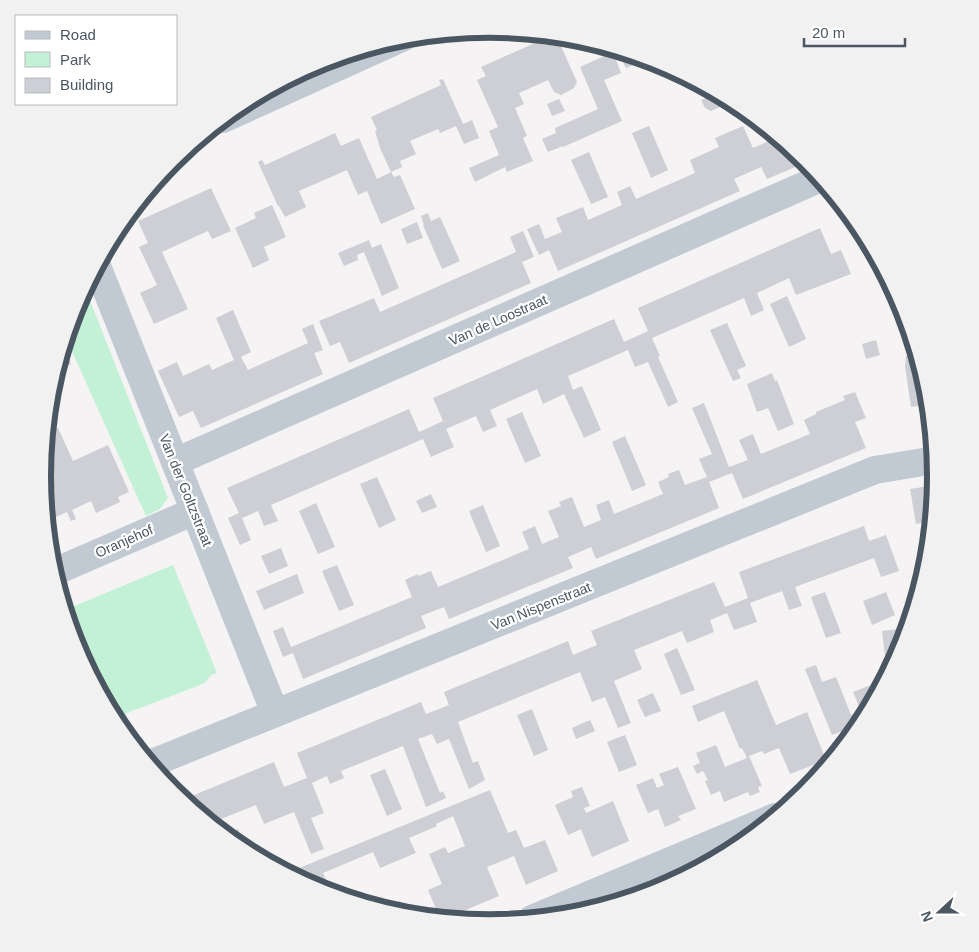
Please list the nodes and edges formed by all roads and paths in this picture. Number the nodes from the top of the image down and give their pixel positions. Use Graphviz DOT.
graph roads {
  1 [pos="357,58"];
  2 [pos="260,102"];
  3 [pos="814,181"];
  4 [pos="100,274"];
  5 [pos="927,461"];
  6 [pos="175,462"];
  7 [pos="195,511"];
  8 [pos="61,569"];
  9 [pos="275,713"];
  10 [pos="157,761"];
  11 [pos="752,827"];
  12 [pos="565,908"];
  1 -- 2 [label="street"];
  3 -- 6 [label="street, Van de Loostraat"];
  4 -- 6 [label="street, Van der Goltzstraat"];
  5 -- 9 [label="street, Van Nispenstraat"];
  6 -- 7 [label="street, Van der Goltzstraat"];
  7 -- 8 [label="street, Oranjehof"];
  7 -- 9 [label="street, Van der Goltzstraat"];
  9 -- 10 [label="street, Van Nispenstraat"];
  11 -- 12 [label="street"];
}
